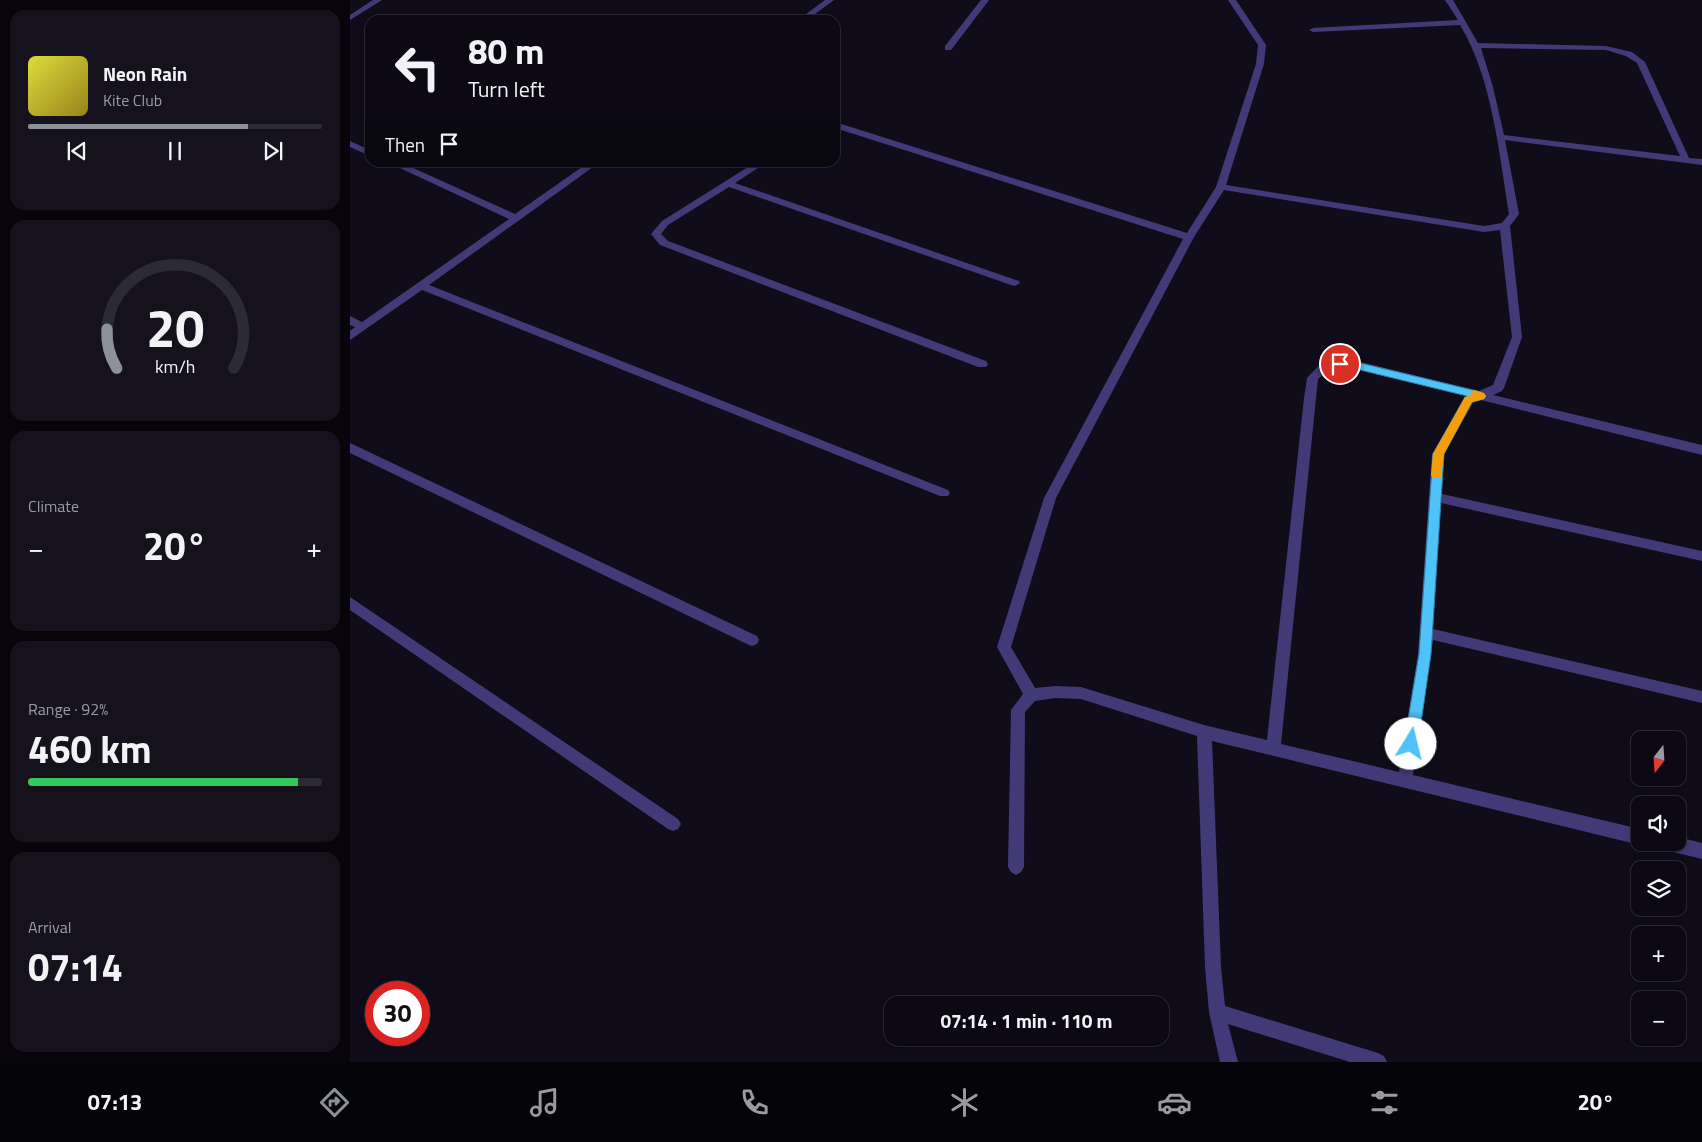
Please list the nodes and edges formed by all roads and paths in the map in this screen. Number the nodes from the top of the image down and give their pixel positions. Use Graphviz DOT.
graph roads {
  1 [pos="378,0"];
  2 [pos="830,0"];
  3 [pos="985,0"];
  4 [pos="1232,0"];
  5 [pos="1449,0"];
  6 [pos="809,15"];
  7 [pos="350,18"];
  8 [pos="1463,22"];
  9 [pos="1313,30"];
  10 [pos="1475,45"];
  11 [pos="948,48"];
  12 [pos="840,127"];
  13 [pos="1501,137"];
  14 [pos="350,144"];
  15 [pos="365,151"];
  16 [pos="1685,158"];
  17 [pos="1702,162"];
  18 [pos="402,167"];
  19 [pos="589,167"];
  20 [pos="755,167"];
  21 [pos="728,184"];
  22 [pos="1221,187"];
  23 [pos="517,219"];
  24 [pos="1505,226"];
  25 [pos="1189,237"];
  26 [pos="1015,284"];
  27 [pos="420,286"];
  28 [pos="350,320"];
  29 [pos="362,327"];
  30 [pos="350,336"];
  31 [pos="982,364"];
  32 [pos="1481,396"];
  33 [pos="350,448"];
  34 [pos="1702,450"];
  35 [pos="944,493"];
  36 [pos="1435,497"];
  37 [pos="1702,556"];
  38 [pos="350,603"];
  39 [pos="1427,633"];
  40 [pos="752,640"];
  41 [pos="1032,695"];
  42 [pos="1702,697"];
  43 [pos="1204,732"];
  44 [pos="1273,748"];
  45 [pos="1405,780"];
  46 [pos="673,824"];
  47 [pos="1631,835"];
  48 [pos="1686,848"];
  49 [pos="1702,852"];
  50 [pos="1016,867"];
  51 [pos="1217,1012"];
  52 [pos="1229,1062"];
  53 [pos="1378,1062"];
  1 -- 7 [label="street"];
  2 -- 6 [label="street"];
  3 -- 11 [label="street"];
  4 -- 22 [label="street"];
  5 -- 8 [label="street"];
  8 -- 9 [label="street"];
  8 -- 10 [label="street"];
  10 -- 13 [label="street"];
  10 -- 16 [label="street"];
  12 -- 25 [label="street"];
  13 -- 16 [label="street"];
  13 -- 24 [label="street"];
  14 -- 15 [label="street"];
  16 -- 17 [label="street"];
  18 -- 23 [label="street"];
  19 -- 23 [label="street"];
  20 -- 21 [label="street"];
  21 -- 26 [label="street"];
  21 -- 31 [label="street"];
  22 -- 24 [label="street"];
  22 -- 25 [label="street"];
  23 -- 27 [label="street"];
  24 -- 32 [label="street"];
  25 -- 41 [label="street"];
  27 -- 29 [label="street"];
  27 -- 35 [label="street"];
  28 -- 29 [label="street"];
  29 -- 30 [label="street"];
  32 -- 34 [label="street"];
  32 -- 36 [label="street"];
  32 -- 44 [label="street"];
  33 -- 40 [label="street"];
  36 -- 37 [label="street"];
  36 -- 39 [label="street"];
  38 -- 46 [label="street"];
  39 -- 42 [label="street"];
  39 -- 45 [label="street"];
  41 -- 43 [label="street"];
  41 -- 50 [label="street"];
  43 -- 44 [label="street"];
  43 -- 51 [label="street"];
  44 -- 45 [label="street"];
  45 -- 47 [label="street"];
  48 -- 49 [label="street"];
  51 -- 52 [label="street"];
  51 -- 53 [label="street"];
}
